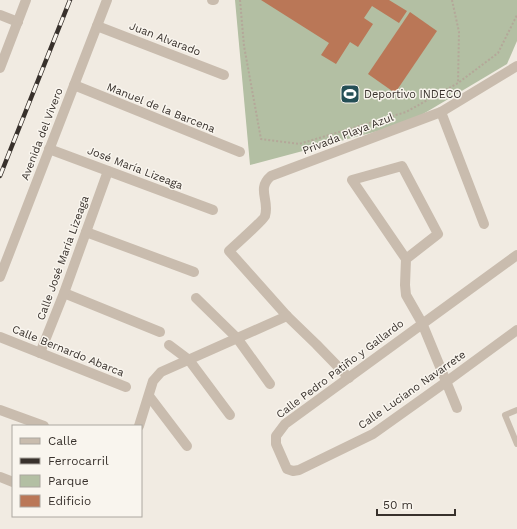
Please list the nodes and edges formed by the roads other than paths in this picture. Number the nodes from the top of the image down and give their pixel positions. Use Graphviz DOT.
graph roads {
  1 [pos="26,0"];
  2 [pos="107,0"];
  3 [pos="0,15"];
  4 [pos="18,22"];
  5 [pos="97,26"];
  6 [pos="517,66"];
  7 [pos="0,68"];
  8 [pos="224,75"];
  9 [pos="74,85"];
  10 [pos="441,112"];
  11 [pos="49,149"];
  12 [pos="240,152"];
  13 [pos="108,171"];
  14 [pos="213,210"];
  15 [pos="484,224"];
  16 [pos="86,232"];
  17 [pos="517,255"];
  18 [pos="406,259"];
  19 [pos="194,272"];
  20 [pos="0,277"];
  21 [pos="64,293"];
  22 [pos="196,298"];
  23 [pos="287,316"];
  24 [pos="422,324"];
  25 [pos="517,330"];
  26 [pos="160,332"];
  27 [pos="0,337"];
  28 [pos="237,338"];
  29 [pos="169,346"];
  30 [pos="40,352"];
  31 [pos="189,360"];
  32 [pos="349,378"];
  33 [pos="446,382"];
  34 [pos="270,384"];
  35 [pos="126,387"];
  36 [pos="149,396"];
  37 [pos="457,408"];
  38 [pos="0,410"];
  39 [pos="517,410"];
  40 [pos="230,415"];
  41 [pos="41,425"];
  42 [pos="139,425"];
  43 [pos="517,444"];
  44 [pos="187,446"];
  45 [pos="293,471"];
  46 [pos="0,477"];
  47 [pos="12,482"];
  1 -- 4 [label="street"];
  2 -- 5 [label="street, Avenida del Vivero"];
  3 -- 4 [label="street"];
  4 -- 7 [label="street"];
  5 -- 8 [label="street, Juan Alvarado"];
  5 -- 9 [label="street, Avenida del Vivero"];
  6 -- 10 [label="street, Privada Playa Azul"];
  9 -- 11 [label="street, Avenida del Vivero"];
  9 -- 12 [label="street, Manuel de la Barcena"];
  10 -- 15 [label="street"];
  10 -- 23 [label="street, Privada Playa Azul"];
  11 -- 13 [label="street, José María Lizeaga"];
  11 -- 20 [label="street, Avenida del Vivero"];
  13 -- 14 [label="street, José María Lizeaga"];
  13 -- 16 [label="street, Calle José María Lizeaga"];
  16 -- 19 [label="street"];
  16 -- 21 [label="street, Calle José María Lizeaga"];
  17 -- 24 [label="street, Calle Pedro Patiño y Gallardo"];
  18 -- 18 [label="street"];
  18 -- 24 [label="street"];
  21 -- 26 [label="street"];
  21 -- 30 [label="street, Calle José María Lizeaga"];
  22 -- 28 [label="street"];
  23 -- 28 [label="street"];
  23 -- 32 [label="street"];
  24 -- 32 [label="street, Calle Pedro Patiño y Gallardo"];
  24 -- 33 [label="street, Calle Pedro Patiño y Gallardo"];
  25 -- 33 [label="street, Calle Luciano Navarrete"];
  27 -- 30 [label="street, Calle Bernardo Abarca"];
  28 -- 31 [label="street"];
  28 -- 34 [label="street"];
  29 -- 31 [label="street"];
  30 -- 35 [label="street, Calle Bernardo Abarca"];
  31 -- 36 [label="street"];
  31 -- 40 [label="street"];
  32 -- 45 [label="street, Calle Pedro Patiño y Gallardo"];
  33 -- 37 [label="street, Calle Pedro Patiño y Gallardo"];
  33 -- 45 [label="street, Calle Luciano Navarrete"];
  36 -- 42 [label="street"];
  36 -- 44 [label="street"];
  38 -- 41 [label="street"];
  39 -- 43 [label="lane"];
  46 -- 47 [label="street"];
}
